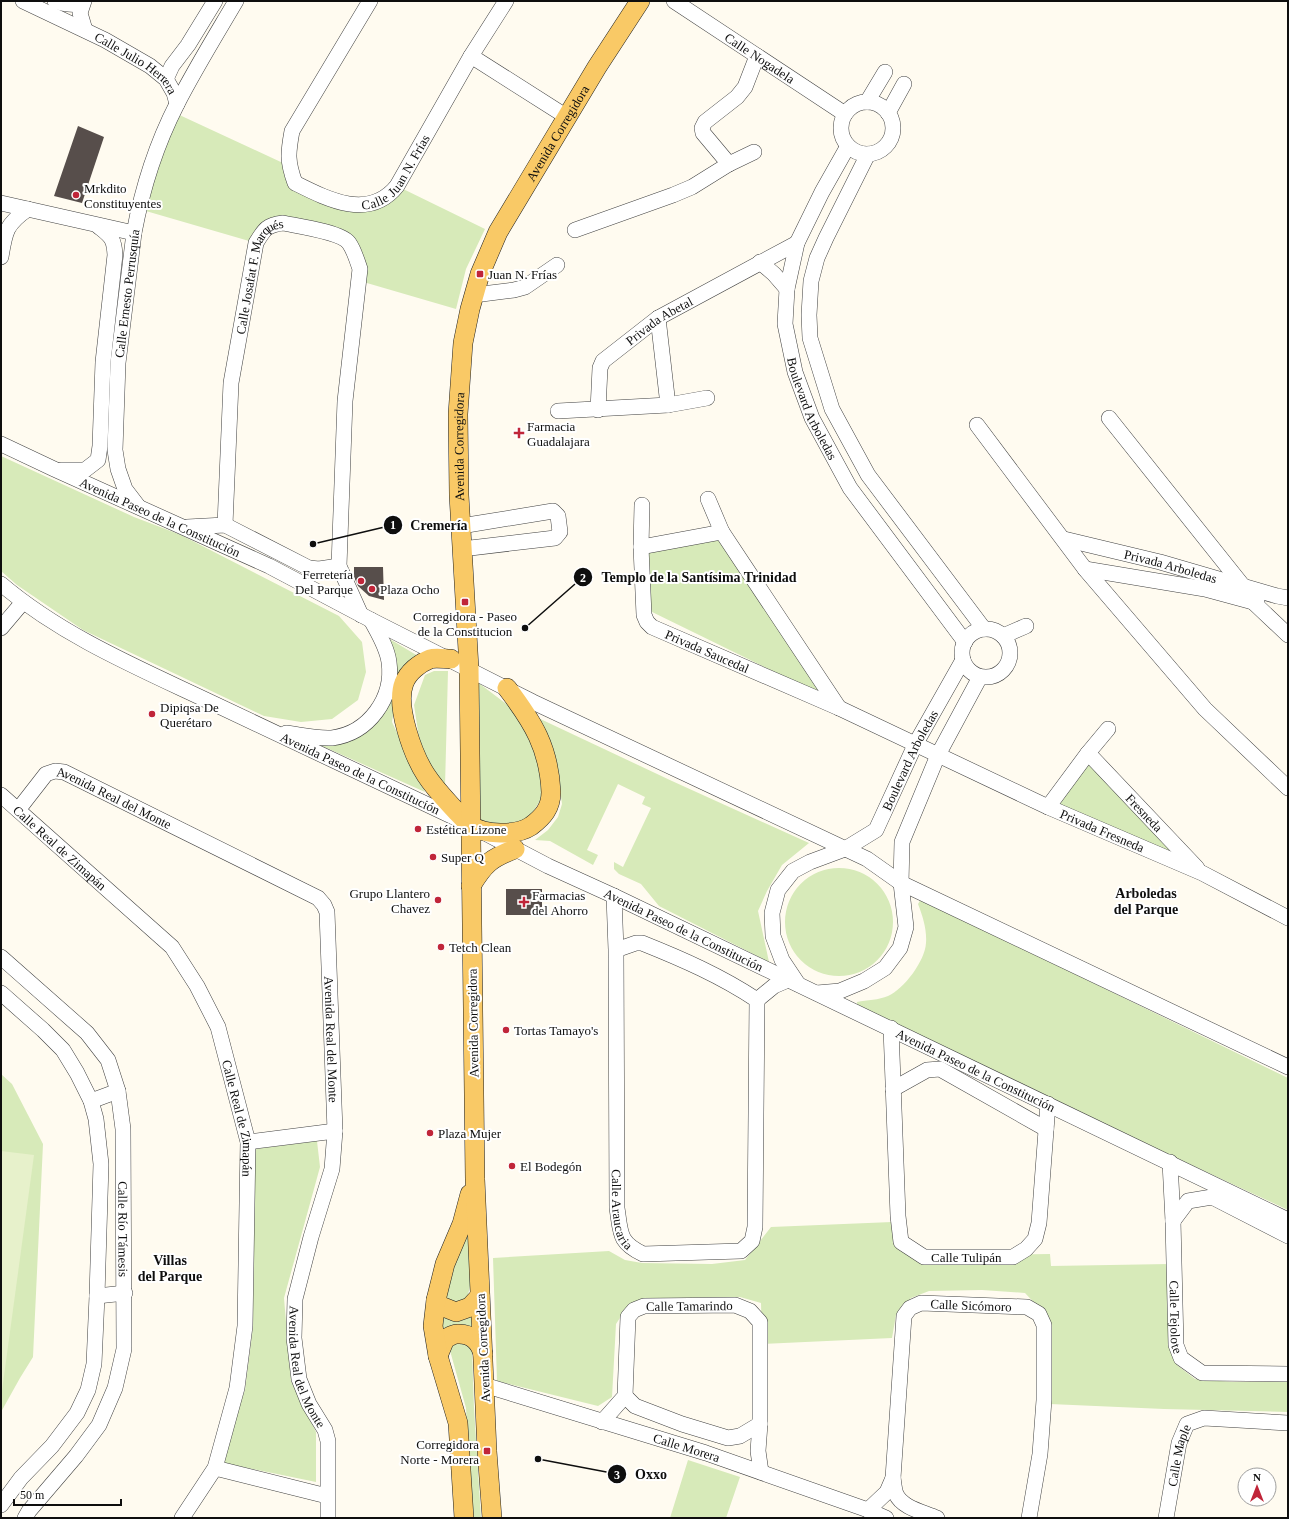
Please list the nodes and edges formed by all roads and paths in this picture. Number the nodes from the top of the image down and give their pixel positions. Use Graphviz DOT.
graph roads {
  1 [pos="23,1"];
  2 [pos="55,1"];
  3 [pos="215,1"];
  4 [pos="236,1"];
  5 [pos="370,1"];
  6 [pos="506,1"];
  7 [pos="640,1"];
  8 [pos="674,1"];
  9 [pos="82,3"];
  10 [pos="85,30"];
  11 [pos="471,56"];
  12 [pos="757,56"];
  13 [pos="885,72"];
  14 [pos="166,79"];
  15 [pos="904,84"];
  16 [pos="867,102"];
  17 [pos="177,104"];
  18 [pos="888,112"];
  19 [pos="845,114"];
  20 [pos="567,117"];
  21 [pos="848,146"];
  22 [pos="754,152"];
  23 [pos="868,154"];
  24 [pos="729,164"];
  25 [pos="1,203"];
  26 [pos="28,209"];
  27 [pos="98,226"];
  28 [pos="3,228"];
  29 [pos="575,230"];
  30 [pos="134,233"];
  31 [pos="797,243"];
  32 [pos="1,257"];
  33 [pos="760,262"];
  34 [pos="557,264"];
  35 [pos="787,289"];
  36 [pos="474,295"];
  37 [pos="658,318"];
  38 [pos="707,398"];
  39 [pos="668,405"];
  40 [pos="832,409"];
  41 [pos="598,410"];
  42 [pos="558,411"];
  43 [pos="812,418"];
  44 [pos="1109,418"];
  45 [pos="977,425"];
  46 [pos="1,433"];
  47 [pos="1,444"];
  48 [pos="24,455"];
  49 [pos="54,470"];
  50 [pos="708,499"];
  51 [pos="642,505"];
  52 [pos="138,507"];
  53 [pos="225,525"];
  54 [pos="460,526"];
  55 [pos="184,527"];
  56 [pos="722,532"];
  57 [pos="1064,539"];
  58 [pos="640,547"];
  59 [pos="462,549"];
  60 [pos="339,566"];
  61 [pos="1085,569"];
  62 [pos="1,584"];
  63 [pos="1244,586"];
  64 [pos="1283,597"];
  65 [pos="23,602"];
  66 [pos="1253,602"];
  67 [pos="366,617"];
  68 [pos="1026,626"];
  69 [pos="1,628"];
  70 [pos="984,629"];
  71 [pos="1288,635"];
  72 [pos="1003,636"];
  73 [pos="965,642"];
  74 [pos="451,660"];
  75 [pos="963,660"];
  76 [pos="469,668"];
  77 [pos="980,677"];
  78 [pos="507,688"];
  79 [pos="839,708"];
  80 [pos="1108,729"];
  81 [pos="271,731"];
  82 [pos="916,743"];
  83 [pos="1088,753"];
  84 [pos="938,755"];
  85 [pos="1288,788"];
  86 [pos="1,795"];
  87 [pos="1048,807"];
  88 [pos="18,810"];
  89 [pos="470,826"];
  90 [pos="515,849"];
  91 [pos="845,849"];
  92 [pos="1202,873"];
  93 [pos="901,883"];
  94 [pos="471,886"];
  95 [pos="614,896"];
  96 [pos="1288,918"];
  97 [pos="616,950"];
  98 [pos="1,957"];
  99 [pos="794,983"];
  100 [pos="1,993"];
  101 [pos="815,993"];
  102 [pos="756,1000"];
  103 [pos="891,1028"];
  104 [pos="1288,1067"];
  105 [pos="893,1089"];
  106 [pos="118,1091"];
  107 [pos="91,1101"];
  108 [pos="1048,1104"];
  109 [pos="1046,1129"];
  110 [pos="335,1131"];
  111 [pos="248,1142"];
  112 [pos="1170,1162"];
  113 [pos="475,1179"];
  114 [pos="1288,1220"];
  115 [pos="1173,1221"];
  116 [pos="1288,1236"];
  117 [pos="445,1264"];
  118 [pos="479,1270"];
  119 [pos="124,1293"];
  120 [pos="97,1296"];
  121 [pos="480,1296"];
  122 [pos="436,1300"];
  123 [pos="483,1354"];
  124 [pos="438,1356"];
  125 [pos="1288,1374"];
  126 [pos="484,1385"];
  127 [pos="625,1396"];
  128 [pos="602,1422"];
  129 [pos="1288,1423"];
  130 [pos="760,1424"];
  131 [pos="215,1468"];
  132 [pos="761,1472"];
  133 [pos="893,1478"];
  134 [pos="327,1496"];
  135 [pos="1,1505"];
  136 [pos="868,1510"];
  137 [pos="25,1518"];
  138 [pos="182,1518"];
  139 [pos="328,1518"];
  140 [pos="464,1518"];
  141 [pos="492,1518"];
  142 [pos="886,1518"];
  143 [pos="937,1518"];
  144 [pos="1029,1518"];
  145 [pos="1166,1518"];
  1 -- 10 [label="street, Calle Julio Herrera"];
  2 -- 9 [label="street, Calle Julio Herrera"];
  3 -- 14 [label="street"];
  4 -- 17 [label="street, Calle Ernesto Perrusquía"];
  5 -- 11 [label="street, Calle Juan N. Frías"];
  6 -- 11 [label="street, Calle Juan N. Frías"];
  7 -- 20 [label="main road, Avenida Corregidora"];
  8 -- 12 [label="street, Calle Nogadela"];
  9 -- 10 [label="street, Calle Julio Herrera"];
  10 -- 14 [label="street, Calle Julio Herrera"];
  11 -- 20 [label="street"];
  12 -- 19 [label="street, Calle Nogadela"];
  12 -- 24 [label="street"];
  13 -- 16 [label="street"];
  14 -- 17 [label="street, Calle Julio Herrera"];
  15 -- 18 [label="street"];
  16 -- 18 [label="street"];
  16 -- 19 [label="street"];
  17 -- 30 [label="street, Calle Ernesto Perrusquía"];
  18 -- 23 [label="street"];
  19 -- 21 [label="street"];
  20 -- 36 [label="main road, Avenida Corregidora"];
  21 -- 23 [label="street"];
  21 -- 31 [label="street, Boulevard Arboledas"];
  22 -- 24 [label="street"];
  23 -- 40 [label="street, Boulevard Arboledas"];
  24 -- 29 [label="street"];
  25 -- 26 [label="street"];
  26 -- 27 [label="street"];
  26 -- 28 [label="street"];
  27 -- 30 [label="street"];
  27 -- 49 [label="street, Calle Ernesto Perrusquía"];
  28 -- 32 [label="street"];
  30 -- 52 [label="street, Calle Ernesto Perrusquía"];
  31 -- 33 [label="street, Privada Abetal"];
  31 -- 35 [label="street, Boulevard Arboledas"];
  33 -- 35 [label="street"];
  33 -- 37 [label="street, Privada Abetal"];
  34 -- 36 [label="street"];
  35 -- 43 [label="street, Boulevard Arboledas"];
  36 -- 54 [label="main road, Avenida Corregidora"];
  37 -- 39 [label="street"];
  37 -- 41 [label="street, Privada Abetal"];
  38 -- 39 [label="street"];
  39 -- 41 [label="street"];
  40 -- 43 [label="street"];
  40 -- 70 [label="street, Boulevard Arboledas"];
  41 -- 42 [label="street"];
  43 -- 73 [label="street, Boulevard Arboledas"];
  44 -- 63 [label="street"];
  45 -- 57 [label="street"];
  46 -- 48 [label="street"];
  47 -- 48 [label="street, Avenida Paseo de la Constitución"];
  48 -- 49 [label="street, Avenida Paseo de la Constitución"];
  49 -- 52 [label="street, Avenida Paseo de la Constitución"];
  50 -- 56 [label="street"];
  51 -- 58 [label="street, Privada Saucedal"];
  52 -- 55 [label="street, Avenida Paseo de la Constitución"];
  53 -- 55 [label="street"];
  53 -- 60 [label="street"];
  53 -- 60 [label="street, Calle Josafat F. Marqués"];
  54 -- 59 [label="main road, Avenida Corregidora"];
  54 -- 59 [label="street"];
  55 -- 67 [label="street, Avenida Paseo de la Constitución"];
  56 -- 58 [label="street"];
  56 -- 79 [label="street"];
  57 -- 61 [label="street"];
  57 -- 63 [label="street, Privada Arboledas"];
  58 -- 79 [label="street, Privada Saucedal"];
  59 -- 76 [label="main road, Avenida Corregidora"];
  60 -- 67 [label="street, Calle Josafat F. Marqués"];
  61 -- 66 [label="street, Privada Arboledas"];
  61 -- 85 [label="street"];
  62 -- 65 [label="street, Avenida Paseo de la Constitución"];
  63 -- 64 [label="street, Privada Arboledas"];
  63 -- 66 [label="street"];
  64 -- 66 [label="street, Privada Arboledas"];
  65 -- 69 [label="street"];
  65 -- 81 [label="street, Avenida Paseo de la Constitución"];
  66 -- 71 [label="street"];
  67 -- 74 [label="street, Avenida Paseo de la Constitución"];
  67 -- 81 [label="street, Calle Josafat F. Marqués"];
  68 -- 72 [label="street"];
  70 -- 72 [label="street"];
  70 -- 73 [label="street"];
  72 -- 77 [label="street"];
  73 -- 75 [label="street"];
  74 -- 76 [label="street, Avenida Paseo de la Constitución"];
  74 -- 89 [label="main road"];
  75 -- 77 [label="street"];
  75 -- 82 [label="street, Boulevard Arboledas"];
  76 -- 78 [label="street, Avenida Paseo de la Constitución"];
  76 -- 89 [label="main road, Avenida Corregidora"];
  77 -- 84 [label="street, Boulevard Arboledas"];
  78 -- 89 [label="main road"];
  78 -- 91 [label="street, Avenida Paseo de la Constitución"];
  79 -- 82 [label="street, Privada Saucedal"];
  80 -- 83 [label="street"];
  81 -- 89 [label="street, Avenida Paseo de la Constitución"];
  82 -- 84 [label="street, Privada Fresneda"];
  82 -- 91 [label="street, Boulevard Arboledas"];
  83 -- 87 [label="street"];
  83 -- 92 [label="street, Fresneda"];
  84 -- 87 [label="street, Privada Fresneda"];
  84 -- 93 [label="street, Boulevard Arboledas"];
  86 -- 88 [label="street, Calle Real de Zimapán"];
  87 -- 92 [label="street, Privada Fresneda"];
  88 -- 110 [label="street, Avenida Real del Monte"];
  88 -- 111 [label="street, Calle Real de Zimapán"];
  89 -- 90 [label="street, Avenida Paseo de la Constitución"];
  89 -- 94 [label="main road, Avenida Corregidora"];
  90 -- 94 [label="main road"];
  90 -- 95 [label="street, Avenida Paseo de la Constitución"];
  91 -- 93 [label="street, Avenida Paseo de la Constitución"];
  91 -- 99 [label="street"];
  92 -- 96 [label="street, Privada Fresneda"];
  93 -- 101 [label="street"];
  93 -- 104 [label="street, Avenida Paseo de la Constitución"];
  94 -- 113 [label="main road, Avenida Corregidora"];
  95 -- 97 [label="street, Calle Araucaria"];
  95 -- 99 [label="street, Avenida Paseo de la Constitución"];
  97 -- 102 [label="street"];
  97 -- 102 [label="street, Calle Araucaria"];
  98 -- 106 [label="street, Calle Río Támesis"];
  99 -- 101 [label="street, Avenida Paseo de la Constitución"];
  99 -- 102 [label="street"];
  100 -- 107 [label="street, Calle Río Támesis"];
  101 -- 103 [label="street, Avenida Paseo de la Constitución"];
  103 -- 105 [label="street, Calle Tulipán"];
  103 -- 108 [label="street, Avenida Paseo de la Constitución"];
  105 -- 109 [label="street"];
  105 -- 109 [label="street, Calle Tulipán"];
  106 -- 107 [label="street"];
  106 -- 119 [label="street, Calle Río Támesis"];
  107 -- 120 [label="street, Calle Río Támesis"];
  108 -- 109 [label="street, Calle Tulipán"];
  108 -- 112 [label="street, Avenida Paseo de la Constitución"];
  110 -- 111 [label="street"];
  110 -- 134 [label="street, Avenida Real del Monte"];
  111 -- 131 [label="street, Calle Real de Zimapán"];
  112 -- 114 [label="street, Avenida Paseo de la Constitución"];
  112 -- 115 [label="street, Calle Tejolote"];
  113 -- 117 [label="main road, Avenida Corregidora"];
  113 -- 118 [label="main road, Avenida Corregidora"];
  115 -- 116 [label="street"];
  115 -- 125 [label="street, Calle Tejolote"];
  117 -- 118 [label="main road"];
  117 -- 122 [label="main road, Avenida Corregidora"];
  118 -- 121 [label="main road, Avenida Corregidora"];
  119 -- 120 [label="street"];
  119 -- 137 [label="street, Calle Río Támesis"];
  120 -- 135 [label="street, Calle Río Támesis"];
  121 -- 122 [label="main road"];
  121 -- 123 [label="main road, Avenida Corregidora"];
  122 -- 124 [label="main road, Avenida Corregidora"];
  123 -- 124 [label="main road"];
  123 -- 126 [label="main road, Avenida Corregidora"];
  124 -- 140 [label="main road, Avenida Corregidora"];
  126 -- 128 [label="street, Calle Morera"];
  126 -- 141 [label="main road, Avenida Corregidora"];
  127 -- 128 [label="street"];
  127 -- 130 [label="street, Calle Morera"];
  127 -- 130 [label="street, Calle Tamarindo"];
  128 -- 132 [label="street, Calle Morera"];
  129 -- 145 [label="street, Calle Maple"];
  130 -- 132 [label="street, Calle Tamarindo"];
  131 -- 134 [label="street"];
  131 -- 138 [label="street, Calle Real de Zimapán"];
  132 -- 136 [label="street, Calle Morera"];
  133 -- 136 [label="street, Calle Sicómoro"];
  133 -- 143 [label="street"];
  133 -- 144 [label="street, Calle Sicómoro"];
  134 -- 139 [label="street, Avenida Real del Monte"];
  136 -- 142 [label="street, Calle Morera"];
}
